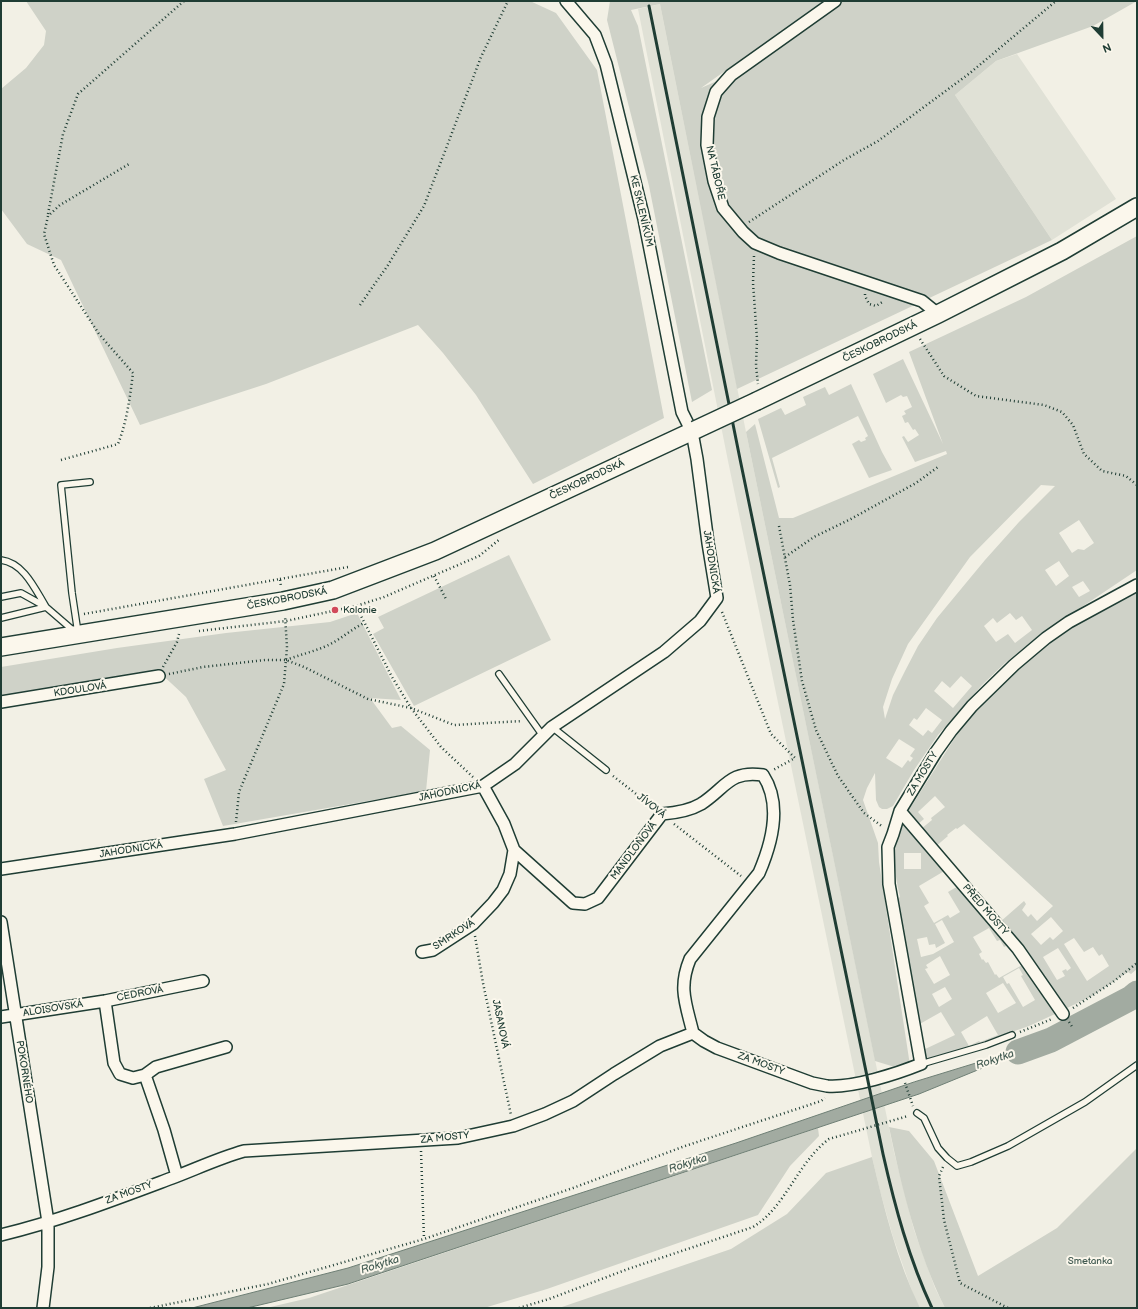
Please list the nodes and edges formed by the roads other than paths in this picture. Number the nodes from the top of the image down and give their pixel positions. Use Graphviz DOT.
graph roads {
  1 [pos="566,1"];
  2 [pos="835,1"];
  3 [pos="1137,207"];
  4 [pos="938,314"];
  5 [pos="694,431"];
  6 [pos="90,482"];
  7 [pos="1,560"];
  8 [pos="1137,585"];
  9 [pos="1,597"];
  10 [pos="46,607"];
  11 [pos="1,618"];
  12 [pos="78,635"];
  13 [pos="1,648"];
  14 [pos="499,674"];
  15 [pos="159,676"];
  16 [pos="1,702"];
  17 [pos="552,727"];
  18 [pos="543,737"];
  19 [pos="606,770"];
  20 [pos="483,786"];
  21 [pos="900,811"];
  22 [pos="514,850"];
  23 [pos="1,870"];
  24 [pos="1,922"];
  25 [pos="422,952"];
  26 [pos="203,981"];
  27 [pos="105,1001"];
  28 [pos="1064,1014"];
  29 [pos="15,1015"];
  30 [pos="1,1017"];
  31 [pos="694,1033"];
  32 [pos="1012,1035"];
  33 [pos="226,1047"];
  34 [pos="921,1064"];
  35 [pos="1137,1065"];
  36 [pos="145,1075"];
  37 [pos="917,1113"];
  38 [pos="177,1176"];
  39 [pos="48,1222"];
  40 [pos="1,1235"];
  41 [pos="43,1308"];
  1 -- 5 [label="street, KE SKLENÍKŮM"];
  2 -- 4 [label="street, NA TÁBOŘE"];
  3 -- 4 [label="main road, ČESKOBRODSKÁ"];
  4 -- 5 [label="main road, ČESKOBRODSKÁ, bridge"];
  5 -- 12 [label="main road, ČESKOBRODSKÁ"];
  5 -- 17 [label="street, JAHODNICKÁ"];
  6 -- 12 [label="lane"];
  7 -- 10 [label="lane"];
  8 -- 21 [label="street, ZA MOSTY"];
  9 -- 10 [label="lane"];
  10 -- 11 [label="lane"];
  10 -- 12 [label="lane"];
  12 -- 13 [label="main road, ČESKOBRODSKÁ"];
  14 -- 18 [label="lane"];
  15 -- 16 [label="street, KDOULOVÁ"];
  17 -- 18 [label="street, JAHODNICKÁ"];
  17 -- 19 [label="lane"];
  18 -- 20 [label="street, JAHODNICKÁ"];
  20 -- 22 [label="street"];
  20 -- 23 [label="street, JAHODNICKÁ"];
  21 -- 28 [label="street, PŘED MOSTY"];
  21 -- 34 [label="street, ZA MOSTY"];
  22 -- 25 [label="street, SMRKOVÁ"];
  22 -- 31 [label="street, MANDLOŇOVÁ"];
  24 -- 29 [label="street, POKORNÉHO"];
  26 -- 27 [label="street, CEDROVÁ"];
  27 -- 29 [label="street, ALOISOVSKÁ"];
  27 -- 36 [label="street, CEDROVÁ"];
  29 -- 30 [label="street, ALOISOVSKÁ"];
  29 -- 39 [label="street, POKORNÉHO"];
  31 -- 34 [label="street, ZA MOSTY"];
  31 -- 38 [label="street, ZA MOSTY"];
  32 -- 34 [label="lane"];
  33 -- 36 [label="street, CEDROVÁ"];
  35 -- 37 [label="lane"];
  36 -- 38 [label="street"];
  38 -- 39 [label="street, ZA MOSTY"];
  39 -- 40 [label="street, ZA MOSTY"];
  39 -- 41 [label="street, POKORNÉHO"];
}
